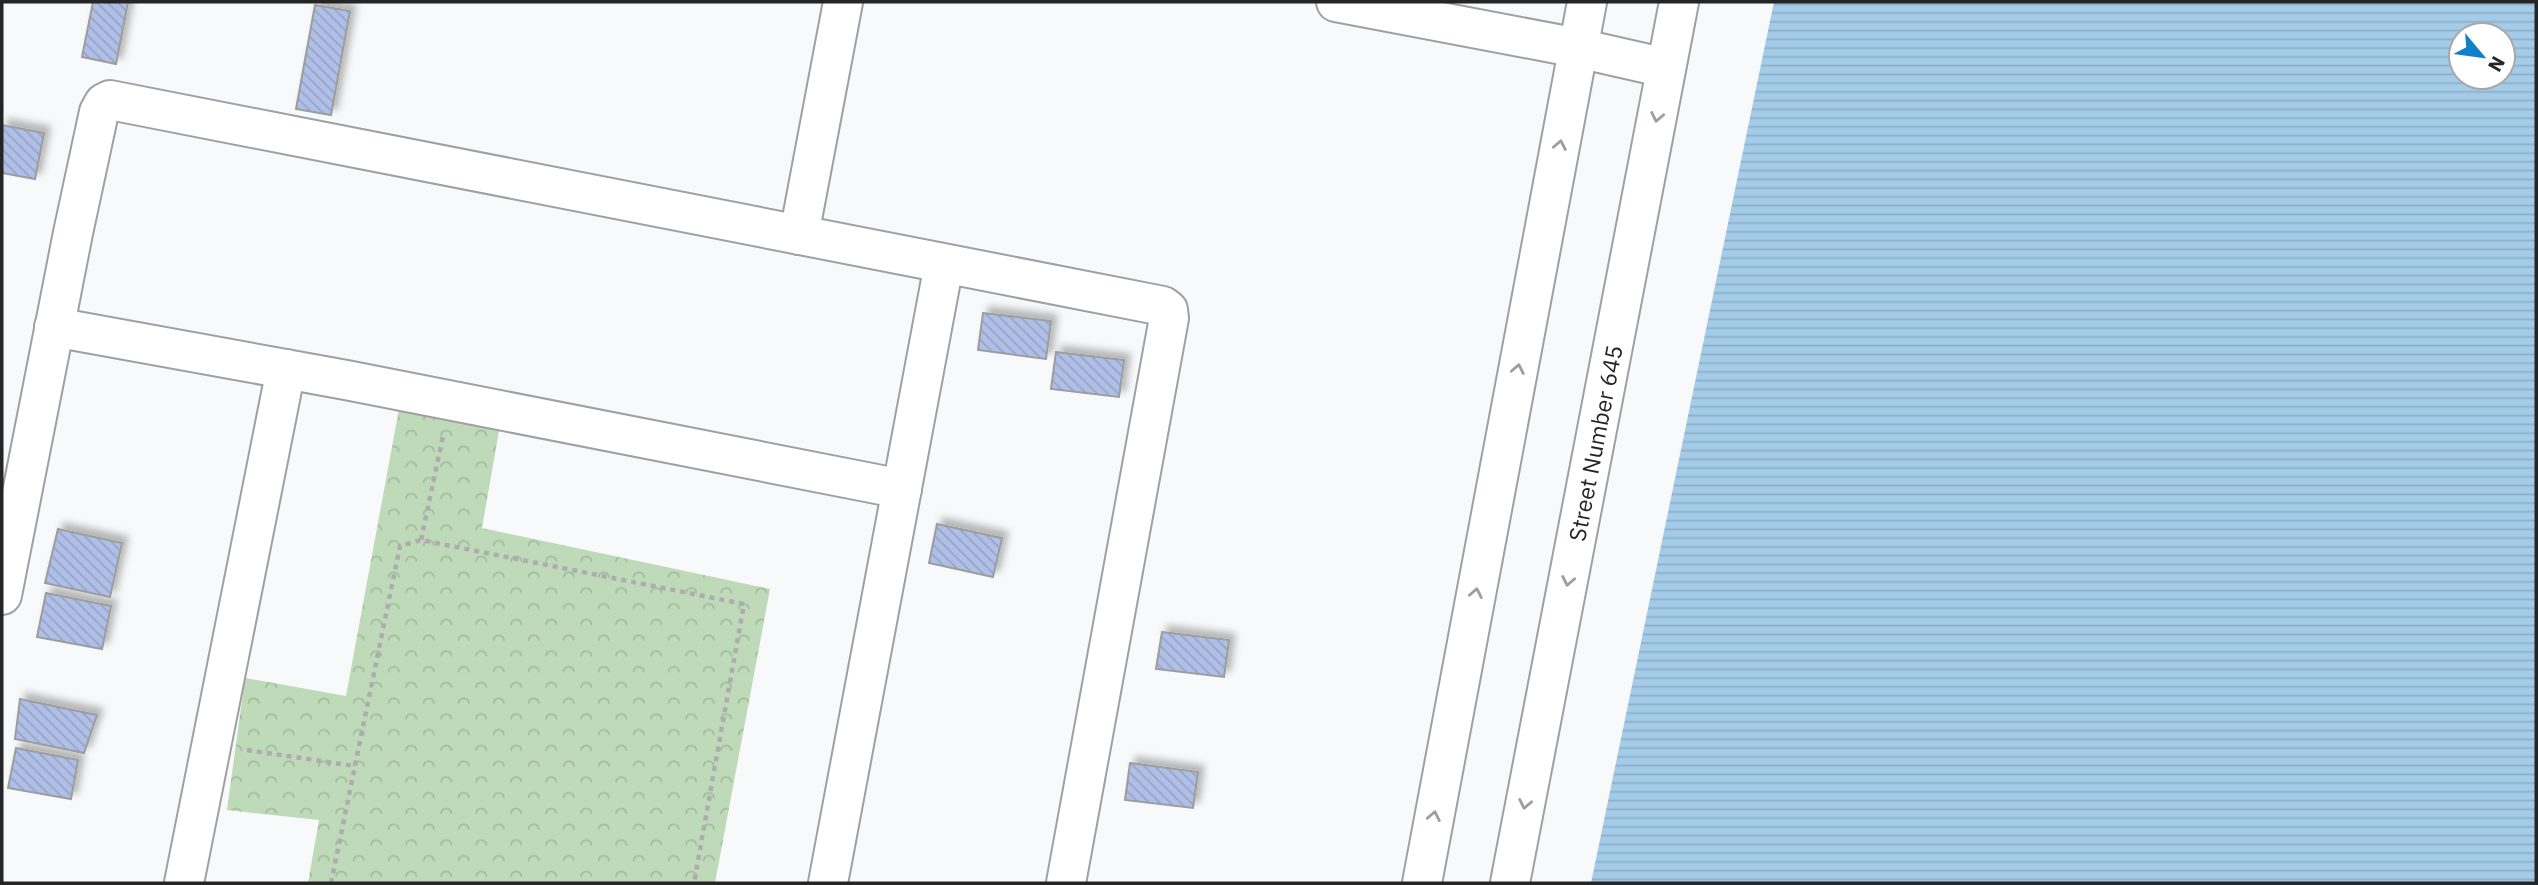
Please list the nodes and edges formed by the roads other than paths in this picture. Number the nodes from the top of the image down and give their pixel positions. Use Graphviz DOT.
graph roads {
  1 [pos="843,2"];
  2 [pos="1336,2"];
  3 [pos="1587,2"];
  4 [pos="1679,2"];
  5 [pos="1578,48"];
  6 [pos="1666,68"];
  7 [pos="799,235"];
  8 [pos="944,264"];
  9 [pos="54,327"];
  10 [pos="286,369"];
  11 [pos="902,489"];
  12 [pos="2,594"];
  13 [pos="184,883"];
  14 [pos="828,883"];
  15 [pos="1066,883"];
  16 [pos="1422,883"];
  17 [pos="1510,883"];
  1 -- 7 [label="street"];
  2 -- 5 [label="street"];
  3 -- 5 [label="street"];
  4 -- 6 [label="street, Street Number 645"];
  5 -- 6 [label="street"];
  16 -- 5 [label="street, one-way"];
  6 -- 17 [label="street, Street Number 645, one-way"];
  7 -- 8 [label="street"];
  7 -- 9 [label="street"];
  8 -- 11 [label="street"];
  8 -- 15 [label="street"];
  9 -- 10 [label="street"];
  9 -- 12 [label="street"];
  10 -- 11 [label="street"];
  10 -- 13 [label="street"];
  11 -- 14 [label="street"];
}
